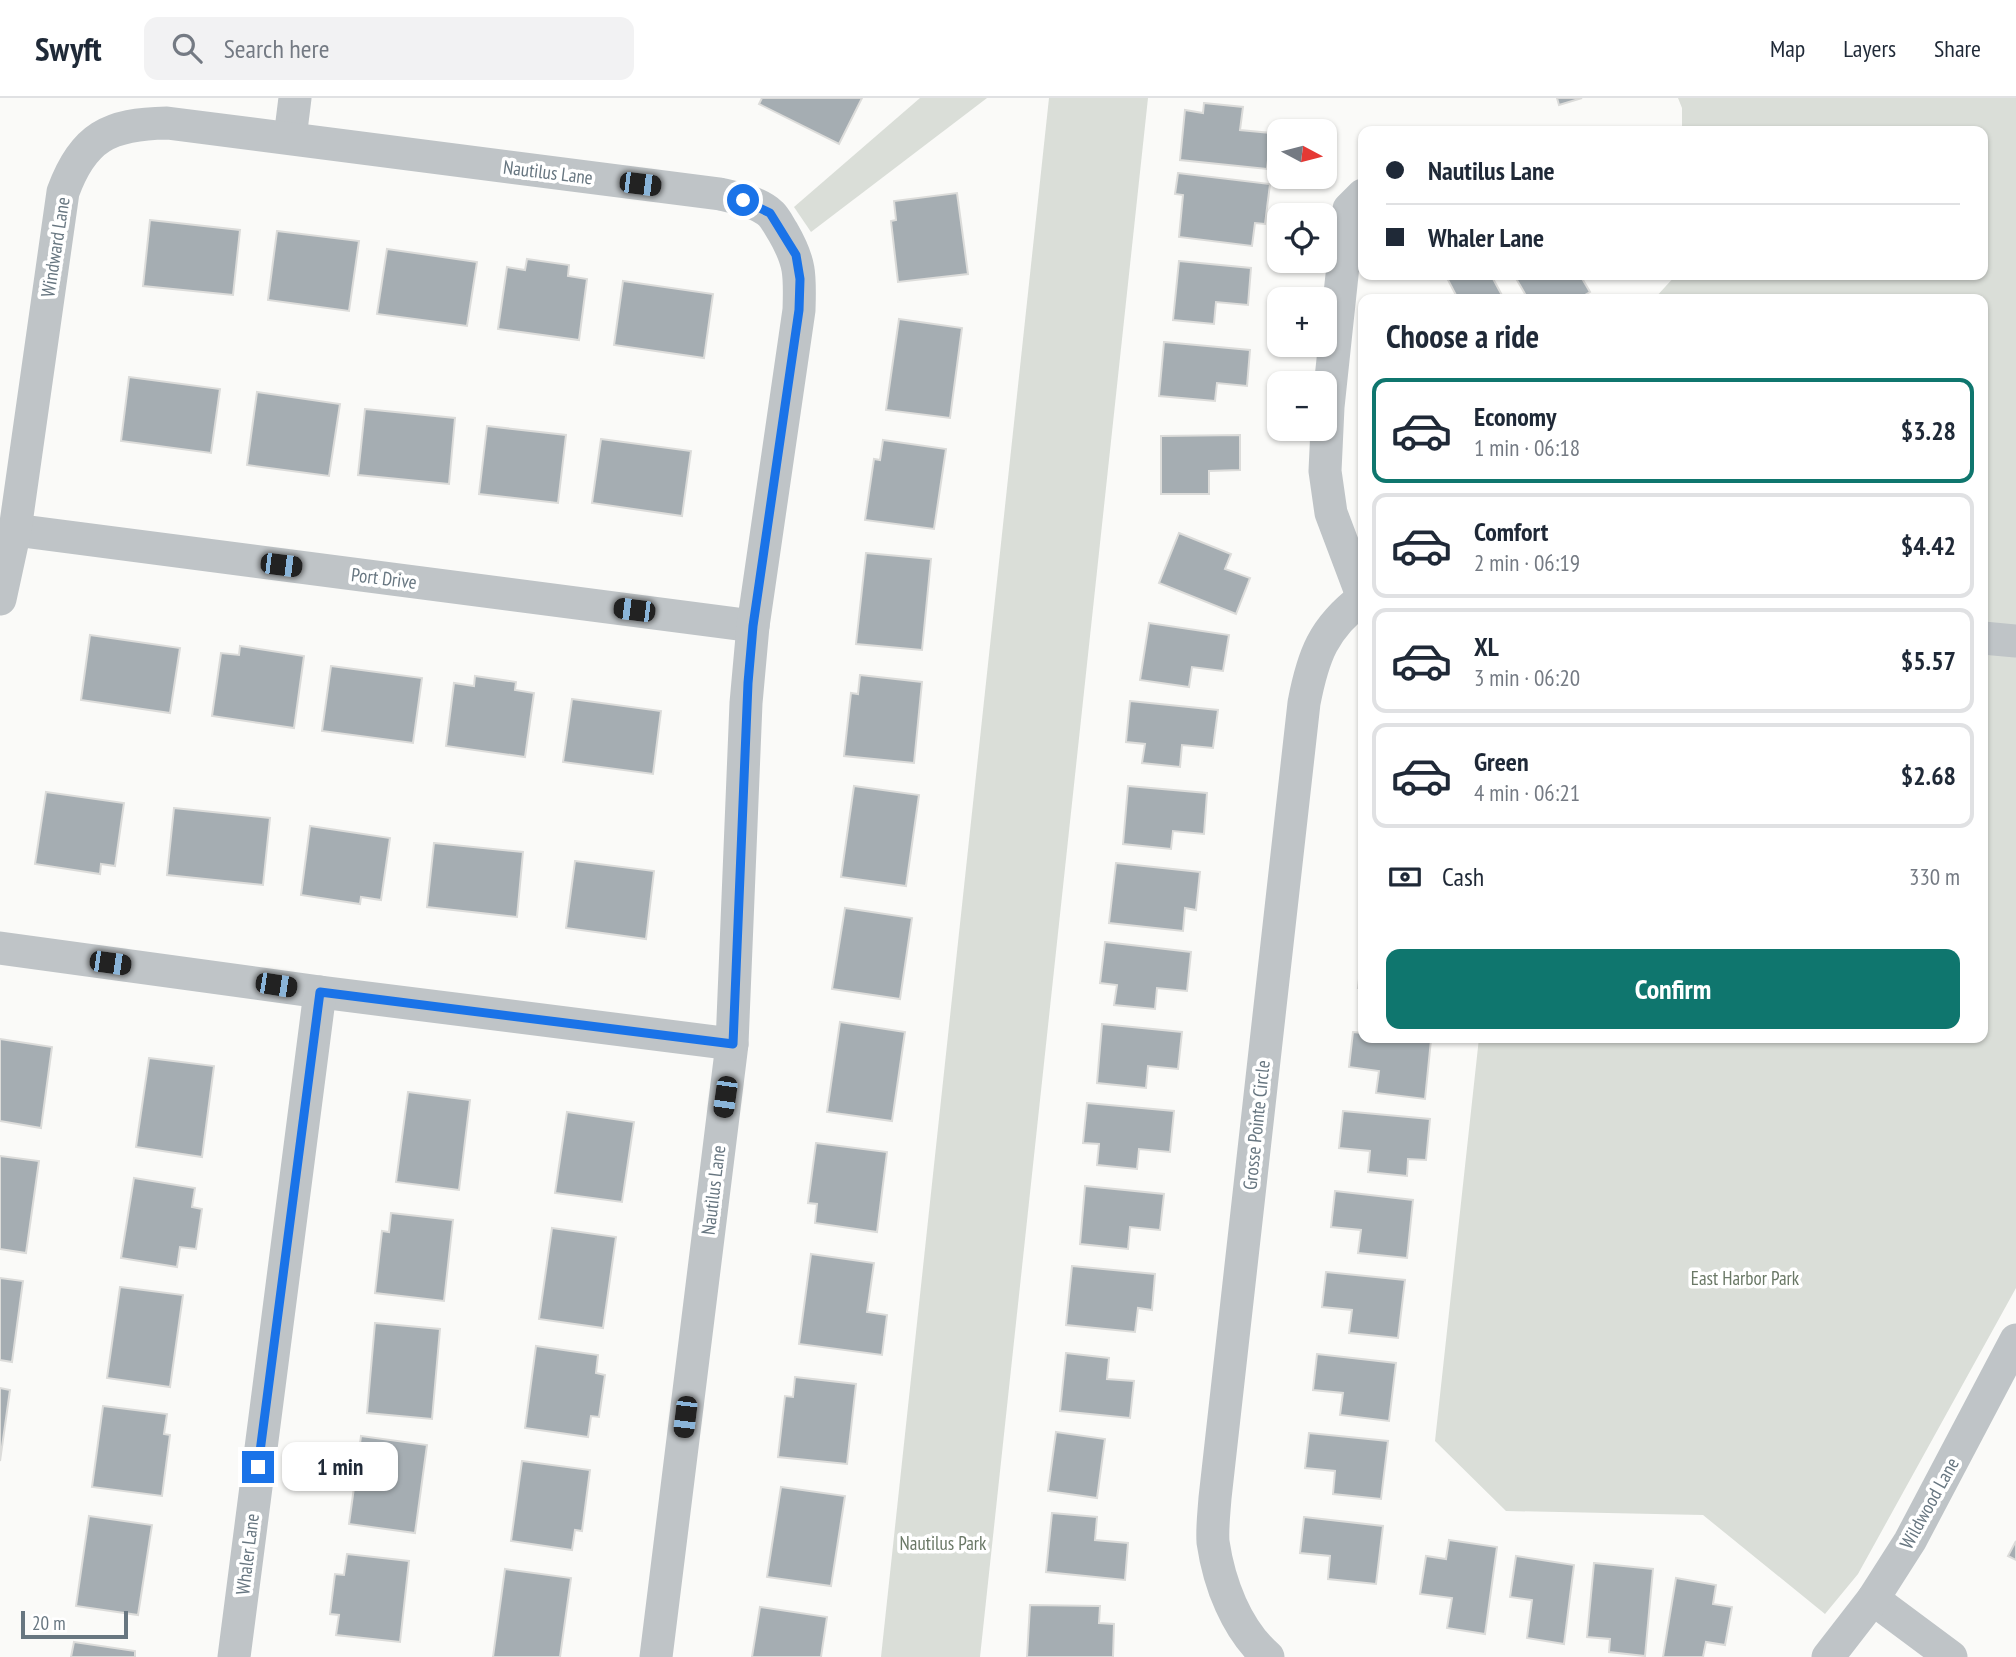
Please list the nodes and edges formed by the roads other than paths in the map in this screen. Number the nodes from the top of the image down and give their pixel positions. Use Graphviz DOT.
graph roads {
  1 [pos="295,98"];
  2 [pos="290,138"];
  3 [pos="1358,200"];
  4 [pos="15,530"];
  5 [pos="1358,585"];
  6 [pos="0,599"];
  7 [pos="1358,602"];
  8 [pos="753,626"];
  9 [pos="1988,638"];
  10 [pos="2016,641"];
  11 [pos="0,948"];
  12 [pos="320,992"];
  13 [pos="733,1044"];
  14 [pos="2016,1340"];
  15 [pos="1873,1599"];
  16 [pos="234,1657"];
  17 [pos="656,1657"];
  18 [pos="1268,1657"];
  19 [pos="1828,1657"];
  20 [pos="1951,1657"];
  1 -- 2 [label="street"];
  2 -- 4 [label="street, Windward Lane"];
  2 -- 8 [label="street, Nautilus Lane"];
  3 -- 5 [label="street"];
  4 -- 6 [label="street, Windward Lane"];
  4 -- 8 [label="street, Port Drive"];
  7 -- 18 [label="street, Grosse Pointe Circle"];
  8 -- 13 [label="street, Nautilus Lane"];
  9 -- 10 [label="street"];
  11 -- 12 [label="street"];
  12 -- 13 [label="street"];
  12 -- 16 [label="street, Whaler Lane"];
  13 -- 17 [label="street, Nautilus Lane"];
  14 -- 15 [label="street, Wildwood Lane"];
  15 -- 19 [label="street, Wildwood Lane"];
  15 -- 20 [label="street"];
}
